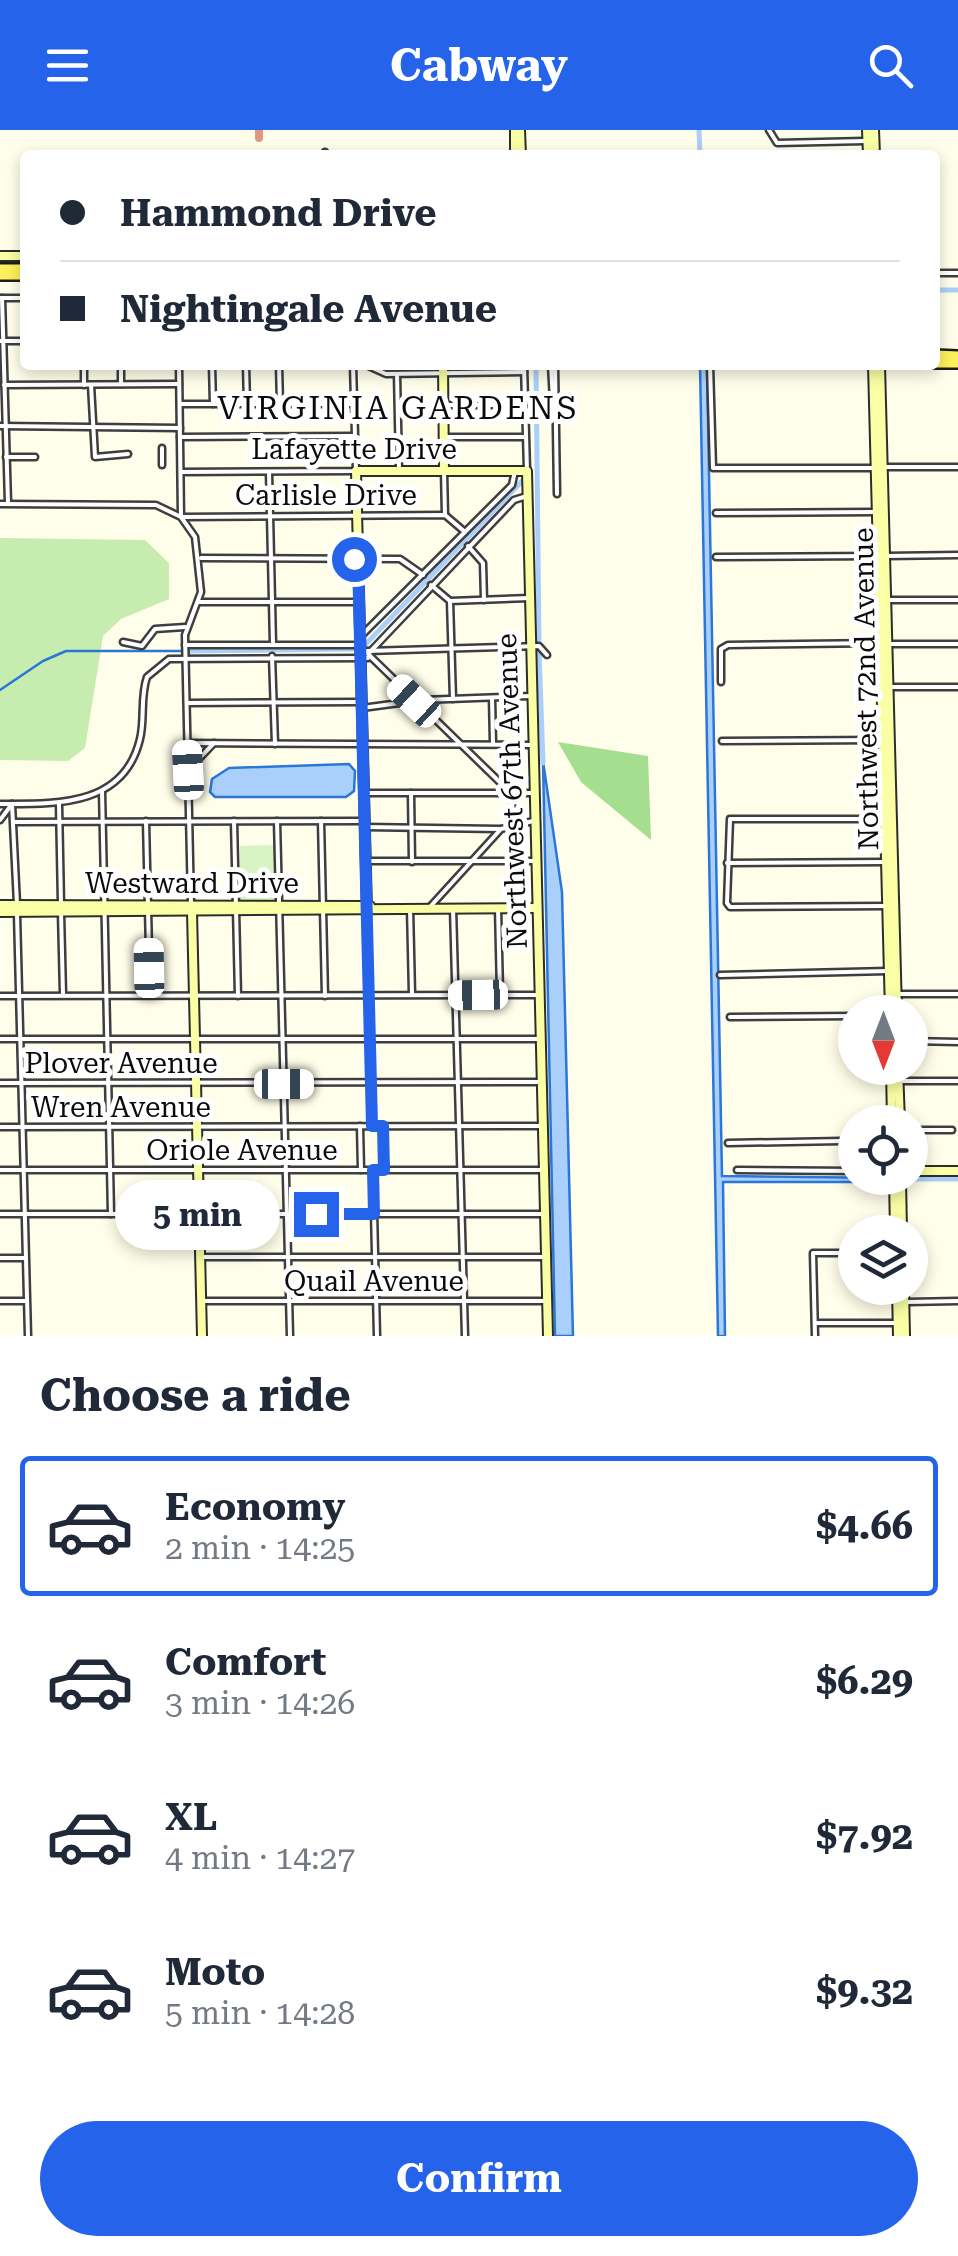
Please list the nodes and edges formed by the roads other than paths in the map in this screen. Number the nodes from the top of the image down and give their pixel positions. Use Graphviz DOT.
graph roads {
  1 [pos="769,130"];
  2 [pos="871,130"];
  3 [pos="871,141"];
  4 [pos="871,150"];
  5 [pos="0,256"];
  6 [pos="20,256"];
  7 [pos="13,271"];
  8 [pos="1,298"];
  9 [pos="2,341"];
  10 [pos="84,370"];
  11 [pos="121,370"];
  12 [pos="178,370"];
  13 [pos="212,370"];
  14 [pos="246,370"];
  15 [pos="279,370"];
  16 [pos="353,370"];
  17 [pos="375,370"];
  18 [pos="434,370"];
  19 [pos="443,370"];
  20 [pos="470,370"];
  21 [pos="553,370"];
  22 [pos="710,370"];
  23 [pos="877,370"];
  24 [pos="524,372"];
  25 [pos="397,374"];
  26 [pos="121,384"];
  27 [pos="179,384"];
  28 [pos="4,385"];
  29 [pos="84,385"];
  30 [pos="92,385"];
  31 [pos="180,404"];
  32 [pos="213,404"];
  33 [pos="247,404"];
  34 [pos="280,404"];
  35 [pos="354,404"];
  36 [pos="444,405"];
  37 [pos="525,405"];
  38 [pos="2,428"];
  39 [pos="94,428"];
  40 [pos="180,428"];
  41 [pos="354,436"];
  42 [pos="180,437"];
  43 [pos="445,437"];
  44 [pos="526,437"];
  45 [pos="162,448"];
  46 [pos="128,454"];
  47 [pos="164,456"];
  48 [pos="181,456"];
  49 [pos="6,457"];
  50 [pos="34,457"];
  51 [pos="162,465"];
  52 [pos="958,467"];
  53 [pos="879,468"];
  54 [pos="515,470"];
  55 [pos="526,470"];
  56 [pos="399,471"];
  57 [pos="444,471"];
  58 [pos="181,472"];
  59 [pos="268,472"];
  60 [pos="356,472"];
  61 [pos="556,494"];
  62 [pos="527,496"];
  63 [pos="0,504"];
  64 [pos="8,504"];
  65 [pos="880,512"];
  66 [pos="716,513"];
  67 [pos="269,515"];
  68 [pos="357,515"];
  69 [pos="445,515"];
  70 [pos="181,517"];
  71 [pos="465,532"];
  72 [pos="468,546"];
  73 [pos="958,555"];
  74 [pos="882,556"];
  75 [pos="716,557"];
  76 [pos="201,558"];
  77 [pos="270,558"];
  78 [pos="358,559"];
  79 [pos="423,575"];
  80 [pos="431,585"];
  81 [pos="530,598"];
  82 [pos="484,600"];
  83 [pos="958,600"];
  84 [pos="450,601"];
  85 [pos="199,602"];
  86 [pos="272,602"];
  87 [pos="359,602"];
  88 [pos="883,603"];
  89 [pos="185,627"];
  90 [pos="123,642"];
  91 [pos="884,643"];
  92 [pos="272,644"];
  93 [pos="374,644"];
  94 [pos="958,644"];
  95 [pos="185,645"];
  96 [pos="530,646"];
  97 [pos="452,648"];
  98 [pos="363,650"];
  99 [pos="377,651"];
  100 [pos="547,655"];
  101 [pos="185,656"];
  102 [pos="272,656"];
  103 [pos="720,682"];
  104 [pos="884,687"];
  105 [pos="958,687"];
  106 [pos="532,696"];
  107 [pos="492,698"];
  108 [pos="452,699"];
  109 [pos="414,701"];
  110 [pos="274,702"];
  111 [pos="187,703"];
  112 [pos="362,705"];
  113 [pos="882,740"];
  114 [pos="722,741"];
  115 [pos="214,743"];
  116 [pos="187,744"];
  117 [pos="275,744"];
  118 [pos="363,745"];
  119 [pos="459,745"];
  120 [pos="494,745"];
  121 [pos="533,745"];
  122 [pos="886,762"];
  123 [pos="188,770"];
  124 [pos="102,791"];
  125 [pos="364,793"];
  126 [pos="411,793"];
  127 [pos="510,793"];
  128 [pos="534,793"];
  129 [pos="0,804"];
  130 [pos="12,804"];
  131 [pos="59,804"];
  132 [pos="888,818"];
  133 [pos="0,820"];
  134 [pos="146,820"];
  135 [pos="535,820"];
  136 [pos="59,821"];
  137 [pos="102,821"];
  138 [pos="190,821"];
  139 [pos="234,821"];
  140 [pos="277,821"];
  141 [pos="321,821"];
  142 [pos="14,822"];
  143 [pos="514,823"];
  144 [pos="365,824"];
  145 [pos="412,826"];
  146 [pos="502,830"];
  147 [pos="472,860"];
  148 [pos="366,861"];
  149 [pos="536,861"];
  150 [pos="412,862"];
  151 [pos="889,862"];
  152 [pos="727,863"];
  153 [pos="890,906"];
  154 [pos="0,908"];
  155 [pos="17,908"];
  156 [pos="61,908"];
  157 [pos="148,908"];
  158 [pos="192,908"];
  159 [pos="235,908"];
  160 [pos="279,908"];
  161 [pos="323,908"];
  162 [pos="367,908"];
  163 [pos="410,908"];
  164 [pos="429,908"];
  165 [pos="453,908"];
  166 [pos="498,908"];
  167 [pos="537,908"];
  168 [pos="104,909"];
  169 [pos="888,972"];
  170 [pos="720,975"];
  171 [pos="893,994"];
  172 [pos="958,994"];
  173 [pos="150,995"];
  174 [pos="412,995"];
  175 [pos="500,995"];
  176 [pos="540,995"];
  177 [pos="0,996"];
  178 [pos="18,996"];
  179 [pos="63,996"];
  180 [pos="106,996"];
  181 [pos="194,996"];
  182 [pos="238,996"];
  183 [pos="282,996"];
  184 [pos="325,996"];
  185 [pos="368,996"];
  186 [pos="456,996"];
  187 [pos="838,1016"];
  188 [pos="730,1017"];
  189 [pos="0,1039"];
  190 [pos="20,1039"];
  191 [pos="195,1039"];
  192 [pos="282,1039"];
  193 [pos="370,1039"];
  194 [pos="458,1039"];
  195 [pos="541,1039"];
  196 [pos="108,1040"];
  197 [pos="928,1042"];
  198 [pos="958,1042"];
  199 [pos="928,1081"];
  200 [pos="958,1081"];
  201 [pos="0,1082"];
  202 [pos="371,1082"];
  203 [pos="542,1082"];
  204 [pos="21,1083"];
  205 [pos="109,1083"];
  206 [pos="196,1083"];
  207 [pos="458,1083"];
  208 [pos="284,1084"];
  209 [pos="110,1126"];
  210 [pos="197,1126"];
  211 [pos="285,1126"];
  212 [pos="360,1126"];
  213 [pos="372,1126"];
  214 [pos="383,1126"];
  215 [pos="543,1126"];
  216 [pos="0,1127"];
  217 [pos="460,1127"];
  218 [pos="23,1128"];
  219 [pos="928,1130"];
  220 [pos="952,1130"];
  221 [pos="838,1142"];
  222 [pos="728,1143"];
  223 [pos="0,1170"];
  224 [pos="23,1170"];
  225 [pos="111,1170"];
  226 [pos="198,1170"];
  227 [pos="286,1170"];
  228 [pos="360,1170"];
  229 [pos="373,1170"];
  230 [pos="384,1170"];
  231 [pos="461,1170"];
  232 [pos="544,1170"];
  233 [pos="737,1170"];
  234 [pos="838,1170"];
  235 [pos="928,1171"];
  236 [pos="958,1171"];
  237 [pos="287,1213"];
  238 [pos="0,1214"];
  239 [pos="24,1214"];
  240 [pos="111,1214"];
  241 [pos="200,1214"];
  242 [pos="374,1214"];
  243 [pos="462,1214"];
  244 [pos="546,1214"];
  245 [pos="838,1254"];
  246 [pos="201,1257"];
  247 [pos="463,1257"];
  248 [pos="547,1257"];
  249 [pos="0,1258"];
  250 [pos="26,1258"];
  251 [pos="288,1258"];
  252 [pos="375,1258"];
  253 [pos="0,1301"];
  254 [pos="26,1301"];
  255 [pos="289,1301"];
  256 [pos="377,1301"];
  257 [pos="464,1301"];
  258 [pos="548,1301"];
  259 [pos="958,1301"];
  260 [pos="201,1302"];
  261 [pos="928,1302"];
  262 [pos="901,1305"];
  263 [pos="901,1305"];
  264 [pos="814,1323"];
  265 [pos="898,1323"];
  266 [pos="28,1336"];
  267 [pos="202,1336"];
  268 [pos="290,1336"];
  269 [pos="377,1336"];
  270 [pos="465,1336"];
  271 [pos="548,1336"];
  272 [pos="815,1336"];
  273 [pos="902,1336"];
  1 -- 3 [label="street"];
  2 -- 3 [label="street"];
  3 -- 4 [label="street"];
  5 -- 6 [label="street"];
  6 -- 7 [label="main road"];
  8 -- 9 [label="street"];
  9 -- 28 [label="street"];
  10 -- 29 [label="street"];
  11 -- 26 [label="street"];
  12 -- 27 [label="street"];
  13 -- 32 [label="street"];
  14 -- 33 [label="street"];
  15 -- 34 [label="street"];
  16 -- 35 [label="street"];
  17 -- 25 [label="street"];
  18 -- 25 [label="street"];
  19 -- 36 [label="street"];
  20 -- 24 [label="street"];
  21 -- 61 [label="street"];
  22 -- 53 [label="street"];
  23 -- 53 [label="street, Northwest 72nd Avenue"];
  24 -- 37 [label="street, Northwest 67th Avenue"];
  25 -- 56 [label="street"];
  26 -- 27 [label="street"];
  26 -- 30 [label="street"];
  27 -- 31 [label="street"];
  28 -- 29 [label="street"];
  28 -- 38 [label="street"];
  29 -- 30 [label="street"];
  30 -- 39 [label="street"];
  31 -- 32 [label="street"];
  31 -- 40 [label="street"];
  32 -- 33 [label="street"];
  33 -- 34 [label="street"];
  34 -- 35 [label="street"];
  35 -- 41 [label="street"];
  36 -- 37 [label="street"];
  36 -- 43 [label="street"];
  37 -- 44 [label="street, Northwest 67th Avenue"];
  38 -- 39 [label="street"];
  38 -- 49 [label="street"];
  39 -- 40 [label="street"];
  39 -- 46 [label="street"];
  40 -- 42 [label="street"];
  41 -- 42 [label="street"];
  41 -- 60 [label="street"];
  42 -- 48 [label="street"];
  43 -- 44 [label="street"];
  43 -- 57 [label="street"];
  44 -- 55 [label="street, Northwest 67th Avenue"];
  45 -- 47 [label="street"];
  47 -- 48 [label="street"];
  47 -- 51 [label="street"];
  48 -- 58 [label="street"];
  49 -- 50 [label="street"];
  49 -- 64 [label="street"];
  52 -- 53 [label="street"];
  53 -- 65 [label="street, Northwest 72nd Avenue"];
  54 -- 55 [label="street, Lafayette Drive"];
  54 -- 57 [label="street, Lafayette Drive"];
  54 -- 71 [label="street"];
  55 -- 62 [label="street, Northwest 67th Avenue"];
  56 -- 57 [label="street, Lafayette Drive"];
  56 -- 60 [label="street, Lafayette Drive"];
  57 -- 69 [label="street"];
  58 -- 59 [label="street, Lafayette Drive"];
  58 -- 70 [label="street"];
  59 -- 60 [label="street, Lafayette Drive"];
  59 -- 67 [label="street"];
  60 -- 68 [label="street"];
  62 -- 72 [label="street"];
  62 -- 81 [label="street, Northwest 67th Avenue"];
  63 -- 64 [label="street, Carlisle Drive"];
  64 -- 70 [label="street, Carlisle Drive"];
  65 -- 66 [label="street"];
  65 -- 74 [label="street, Northwest 72nd Avenue"];
  67 -- 68 [label="street, Carlisle Drive"];
  67 -- 70 [label="street, Carlisle Drive"];
  67 -- 77 [label="street"];
  68 -- 69 [label="street, Carlisle Drive"];
  68 -- 78 [label="street"];
  69 -- 71 [label="street, Carlisle Drive"];
  70 -- 76 [label="street"];
  71 -- 79 [label="street"];
  72 -- 80 [label="street"];
  72 -- 82 [label="street"];
  73 -- 74 [label="street"];
  74 -- 75 [label="street"];
  74 -- 88 [label="street, Northwest 72nd Avenue"];
  76 -- 77 [label="street"];
  76 -- 85 [label="street"];
  77 -- 78 [label="street"];
  77 -- 86 [label="street"];
  78 -- 79 [label="street"];
  78 -- 87 [label="street"];
  79 -- 98 [label="street"];
  80 -- 84 [label="street"];
  80 -- 93 [label="street"];
  81 -- 82 [label="street"];
  81 -- 96 [label="street, Northwest 67th Avenue"];
  82 -- 84 [label="street"];
  83 -- 88 [label="street"];
  84 -- 97 [label="street"];
  85 -- 86 [label="street"];
  85 -- 89 [label="street"];
  86 -- 87 [label="street"];
  86 -- 92 [label="street"];
  87 -- 98 [label="street"];
  88 -- 91 [label="street, Northwest 72nd Avenue"];
  89 -- 90 [label="street"];
  89 -- 95 [label="street"];
  91 -- 94 [label="street"];
  91 -- 103 [label="street"];
  91 -- 104 [label="street, Northwest 72nd Avenue"];
  92 -- 95 [label="street"];
  92 -- 98 [label="street"];
  93 -- 98 [label="street"];
  93 -- 99 [label="street"];
  95 -- 101 [label="street"];
  96 -- 97 [label="street"];
  96 -- 100 [label="street"];
  96 -- 106 [label="street, Northwest 67th Avenue"];
  97 -- 99 [label="street"];
  97 -- 108 [label="street"];
  98 -- 99 [label="street"];
  98 -- 102 [label="street"];
  98 -- 109 [label="street"];
  98 -- 112 [label="street"];
  101 -- 102 [label="street"];
  101 -- 111 [label="street"];
  101 -- 124 [label="street"];
  102 -- 110 [label="street"];
  104 -- 105 [label="street"];
  104 -- 113 [label="street, Northwest 72nd Avenue"];
  104 -- 122 [label="street, Northwest 72nd Avenue"];
  106 -- 107 [label="street"];
  106 -- 121 [label="street, Northwest 67th Avenue"];
  107 -- 108 [label="street"];
  107 -- 120 [label="street"];
  108 -- 109 [label="street"];
  109 -- 112 [label="street"];
  109 -- 119 [label="street"];
  110 -- 111 [label="street"];
  110 -- 112 [label="street"];
  110 -- 117 [label="street"];
  111 -- 116 [label="street"];
  112 -- 118 [label="street"];
  113 -- 114 [label="street"];
  113 -- 122 [label="street, Northwest 72nd Avenue"];
  115 -- 116 [label="street"];
  115 -- 117 [label="street"];
  115 -- 123 [label="street"];
  116 -- 123 [label="street"];
  117 -- 118 [label="street"];
  118 -- 119 [label="street"];
  118 -- 125 [label="street"];
  119 -- 120 [label="street"];
  119 -- 127 [label="street"];
  120 -- 121 [label="street"];
  121 -- 128 [label="street, Northwest 67th Avenue"];
  122 -- 132 [label="street, Northwest 72nd Avenue"];
  123 -- 138 [label="street"];
  124 -- 131 [label="street"];
  124 -- 137 [label="street"];
  125 -- 126 [label="street"];
  125 -- 144 [label="street"];
  126 -- 127 [label="street"];
  126 -- 145 [label="street"];
  127 -- 128 [label="street"];
  127 -- 143 [label="street"];
  128 -- 135 [label="street, Northwest 67th Avenue"];
  129 -- 130 [label="street"];
  130 -- 131 [label="street"];
  130 -- 133 [label="street"];
  130 -- 142 [label="street"];
  131 -- 136 [label="street"];
  132 -- 151 [label="street, Northwest 72nd Avenue"];
  132 -- 152 [label="street"];
  134 -- 137 [label="street"];
  134 -- 138 [label="street"];
  134 -- 157 [label="street"];
  135 -- 143 [label="street"];
  135 -- 149 [label="street, Northwest 67th Avenue"];
  136 -- 137 [label="street"];
  136 -- 142 [label="street"];
  136 -- 156 [label="street"];
  137 -- 168 [label="street"];
  138 -- 139 [label="street"];
  138 -- 158 [label="street"];
  139 -- 140 [label="street"];
  139 -- 159 [label="street"];
  140 -- 141 [label="street"];
  140 -- 160 [label="street"];
  141 -- 144 [label="street"];
  141 -- 161 [label="street"];
  142 -- 155 [label="street"];
  143 -- 146 [label="street"];
  144 -- 145 [label="street"];
  144 -- 148 [label="street"];
  145 -- 146 [label="street"];
  145 -- 150 [label="street"];
  146 -- 147 [label="street"];
  147 -- 149 [label="street"];
  147 -- 150 [label="street"];
  147 -- 164 [label="street"];
  148 -- 150 [label="street"];
  148 -- 162 [label="street"];
  149 -- 167 [label="street, Northwest 67th Avenue"];
  151 -- 152 [label="street"];
  151 -- 153 [label="street, Northwest 72nd Avenue"];
  152 -- 153 [label="street"];
  153 -- 169 [label="street, Northwest 72nd Avenue"];
  153 -- 171 [label="street, Northwest 72nd Avenue"];
  154 -- 155 [label="street, Westward Drive"];
  155 -- 156 [label="street, Westward Drive"];
  155 -- 178 [label="street"];
  156 -- 168 [label="street, Westward Drive"];
  156 -- 179 [label="street"];
  157 -- 158 [label="street, Westward Drive"];
  157 -- 168 [label="street, Westward Drive"];
  157 -- 173 [label="street"];
  158 -- 159 [label="street, Westward Drive"];
  158 -- 181 [label="street"];
  159 -- 160 [label="street, Westward Drive"];
  159 -- 182 [label="street"];
  160 -- 161 [label="street, Westward Drive"];
  160 -- 183 [label="street"];
  161 -- 162 [label="street, Westward Drive"];
  161 -- 184 [label="street"];
  162 -- 163 [label="street, Westward Drive"];
  162 -- 185 [label="street"];
  163 -- 164 [label="street, Westward Drive"];
  163 -- 174 [label="street"];
  164 -- 165 [label="street, Westward Drive"];
  165 -- 166 [label="street, Westward Drive"];
  165 -- 186 [label="street"];
  166 -- 167 [label="street, Westward Drive"];
  166 -- 175 [label="street"];
  167 -- 176 [label="street, Northwest 67th Avenue"];
  168 -- 180 [label="street"];
  169 -- 170 [label="street"];
  169 -- 171 [label="street, Northwest 72nd Avenue"];
  171 -- 172 [label="street"];
  173 -- 180 [label="street"];
  173 -- 181 [label="street"];
  174 -- 185 [label="street"];
  174 -- 186 [label="street"];
  175 -- 176 [label="street"];
  175 -- 186 [label="street"];
  176 -- 195 [label="street, Northwest 67th Avenue"];
  177 -- 178 [label="street"];
  178 -- 179 [label="street"];
  178 -- 190 [label="street"];
  179 -- 180 [label="street"];
  180 -- 196 [label="street"];
  181 -- 182 [label="street"];
  181 -- 191 [label="street"];
  182 -- 183 [label="street"];
  183 -- 184 [label="street"];
  183 -- 192 [label="street"];
  184 -- 185 [label="street"];
  185 -- 193 [label="street"];
  186 -- 194 [label="street"];
  187 -- 188 [label="street"];
  189 -- 190 [label="street"];
  190 -- 196 [label="street"];
  190 -- 204 [label="street"];
  191 -- 192 [label="street"];
  191 -- 196 [label="street"];
  191 -- 206 [label="street"];
  192 -- 193 [label="street"];
  192 -- 208 [label="street"];
  193 -- 194 [label="street"];
  193 -- 202 [label="street"];
  194 -- 195 [label="street"];
  194 -- 207 [label="street"];
  195 -- 203 [label="street, Northwest 67th Avenue"];
  196 -- 205 [label="street"];
  197 -- 198 [label="street"];
  199 -- 200 [label="street"];
  201 -- 204 [label="street, Plover Avenue"];
  202 -- 207 [label="street, Plover Avenue"];
  202 -- 208 [label="street, Plover Avenue"];
  202 -- 213 [label="street"];
  203 -- 207 [label="street, Plover Avenue"];
  203 -- 215 [label="street, Northwest 67th Avenue"];
  204 -- 205 [label="street, Plover Avenue"];
  204 -- 218 [label="street"];
  205 -- 206 [label="street, Plover Avenue"];
  205 -- 209 [label="street"];
  206 -- 208 [label="street, Plover Avenue"];
  206 -- 210 [label="street"];
  207 -- 217 [label="street"];
  208 -- 211 [label="street"];
  209 -- 210 [label="street, Wren Avenue"];
  209 -- 218 [label="street, Wren Avenue"];
  209 -- 225 [label="street"];
  210 -- 211 [label="street, Wren Avenue"];
  210 -- 226 [label="street"];
  211 -- 212 [label="street, Wren Avenue"];
  211 -- 227 [label="street"];
  212 -- 213 [label="street, Wren Avenue"];
  212 -- 228 [label="street"];
  213 -- 214 [label="street, Wren Avenue"];
  214 -- 217 [label="street, Wren Avenue"];
  214 -- 230 [label="street"];
  215 -- 217 [label="street, Wren Avenue"];
  215 -- 232 [label="street, Northwest 67th Avenue"];
  216 -- 218 [label="street, Wren Avenue"];
  217 -- 231 [label="street"];
  218 -- 224 [label="street"];
  219 -- 220 [label="street"];
  221 -- 222 [label="street"];
  223 -- 224 [label="street, Oriole Avenue"];
  224 -- 225 [label="street, Oriole Avenue"];
  224 -- 239 [label="street"];
  225 -- 226 [label="street, Oriole Avenue"];
  225 -- 240 [label="street"];
  226 -- 227 [label="street, Oriole Avenue"];
  226 -- 241 [label="street"];
  227 -- 228 [label="street, Oriole Avenue"];
  227 -- 237 [label="street"];
  228 -- 229 [label="street, Oriole Avenue"];
  229 -- 230 [label="street, Oriole Avenue"];
  229 -- 242 [label="street"];
  230 -- 231 [label="street, Oriole Avenue"];
  231 -- 232 [label="street, Oriole Avenue"];
  231 -- 243 [label="street"];
  232 -- 244 [label="street, Northwest 67th Avenue"];
  233 -- 234 [label="street"];
  235 -- 236 [label="street"];
  237 -- 241 [label="street"];
  237 -- 242 [label="street"];
  237 -- 251 [label="street"];
  238 -- 239 [label="street"];
  239 -- 240 [label="street"];
  239 -- 250 [label="street"];
  240 -- 241 [label="street"];
  241 -- 246 [label="street"];
  242 -- 243 [label="street"];
  242 -- 252 [label="street"];
  243 -- 244 [label="street"];
  243 -- 247 [label="street"];
  244 -- 248 [label="street, Northwest 67th Avenue"];
  245 -- 264 [label="street"];
  246 -- 251 [label="street"];
  246 -- 260 [label="street"];
  247 -- 248 [label="street"];
  247 -- 252 [label="street"];
  247 -- 257 [label="street"];
  248 -- 258 [label="street, Northwest 67th Avenue"];
  249 -- 250 [label="street"];
  250 -- 254 [label="street"];
  251 -- 252 [label="street"];
  251 -- 255 [label="street"];
  252 -- 256 [label="street"];
  253 -- 254 [label="street"];
  254 -- 266 [label="street"];
  255 -- 256 [label="street, Quail Avenue"];
  255 -- 260 [label="street, Quail Avenue"];
  255 -- 268 [label="street"];
  256 -- 257 [label="street, Quail Avenue"];
  256 -- 269 [label="street"];
  257 -- 258 [label="street, Quail Avenue"];
  257 -- 270 [label="street"];
  258 -- 271 [label="street, Northwest 67th Avenue"];
  259 -- 261 [label="street"];
  260 -- 267 [label="street"];
  262 -- 265 [label="street"];
  263 -- 273 [label="street"];
  264 -- 265 [label="street"];
  264 -- 272 [label="street"];
  265 -- 273 [label="street"];
}
